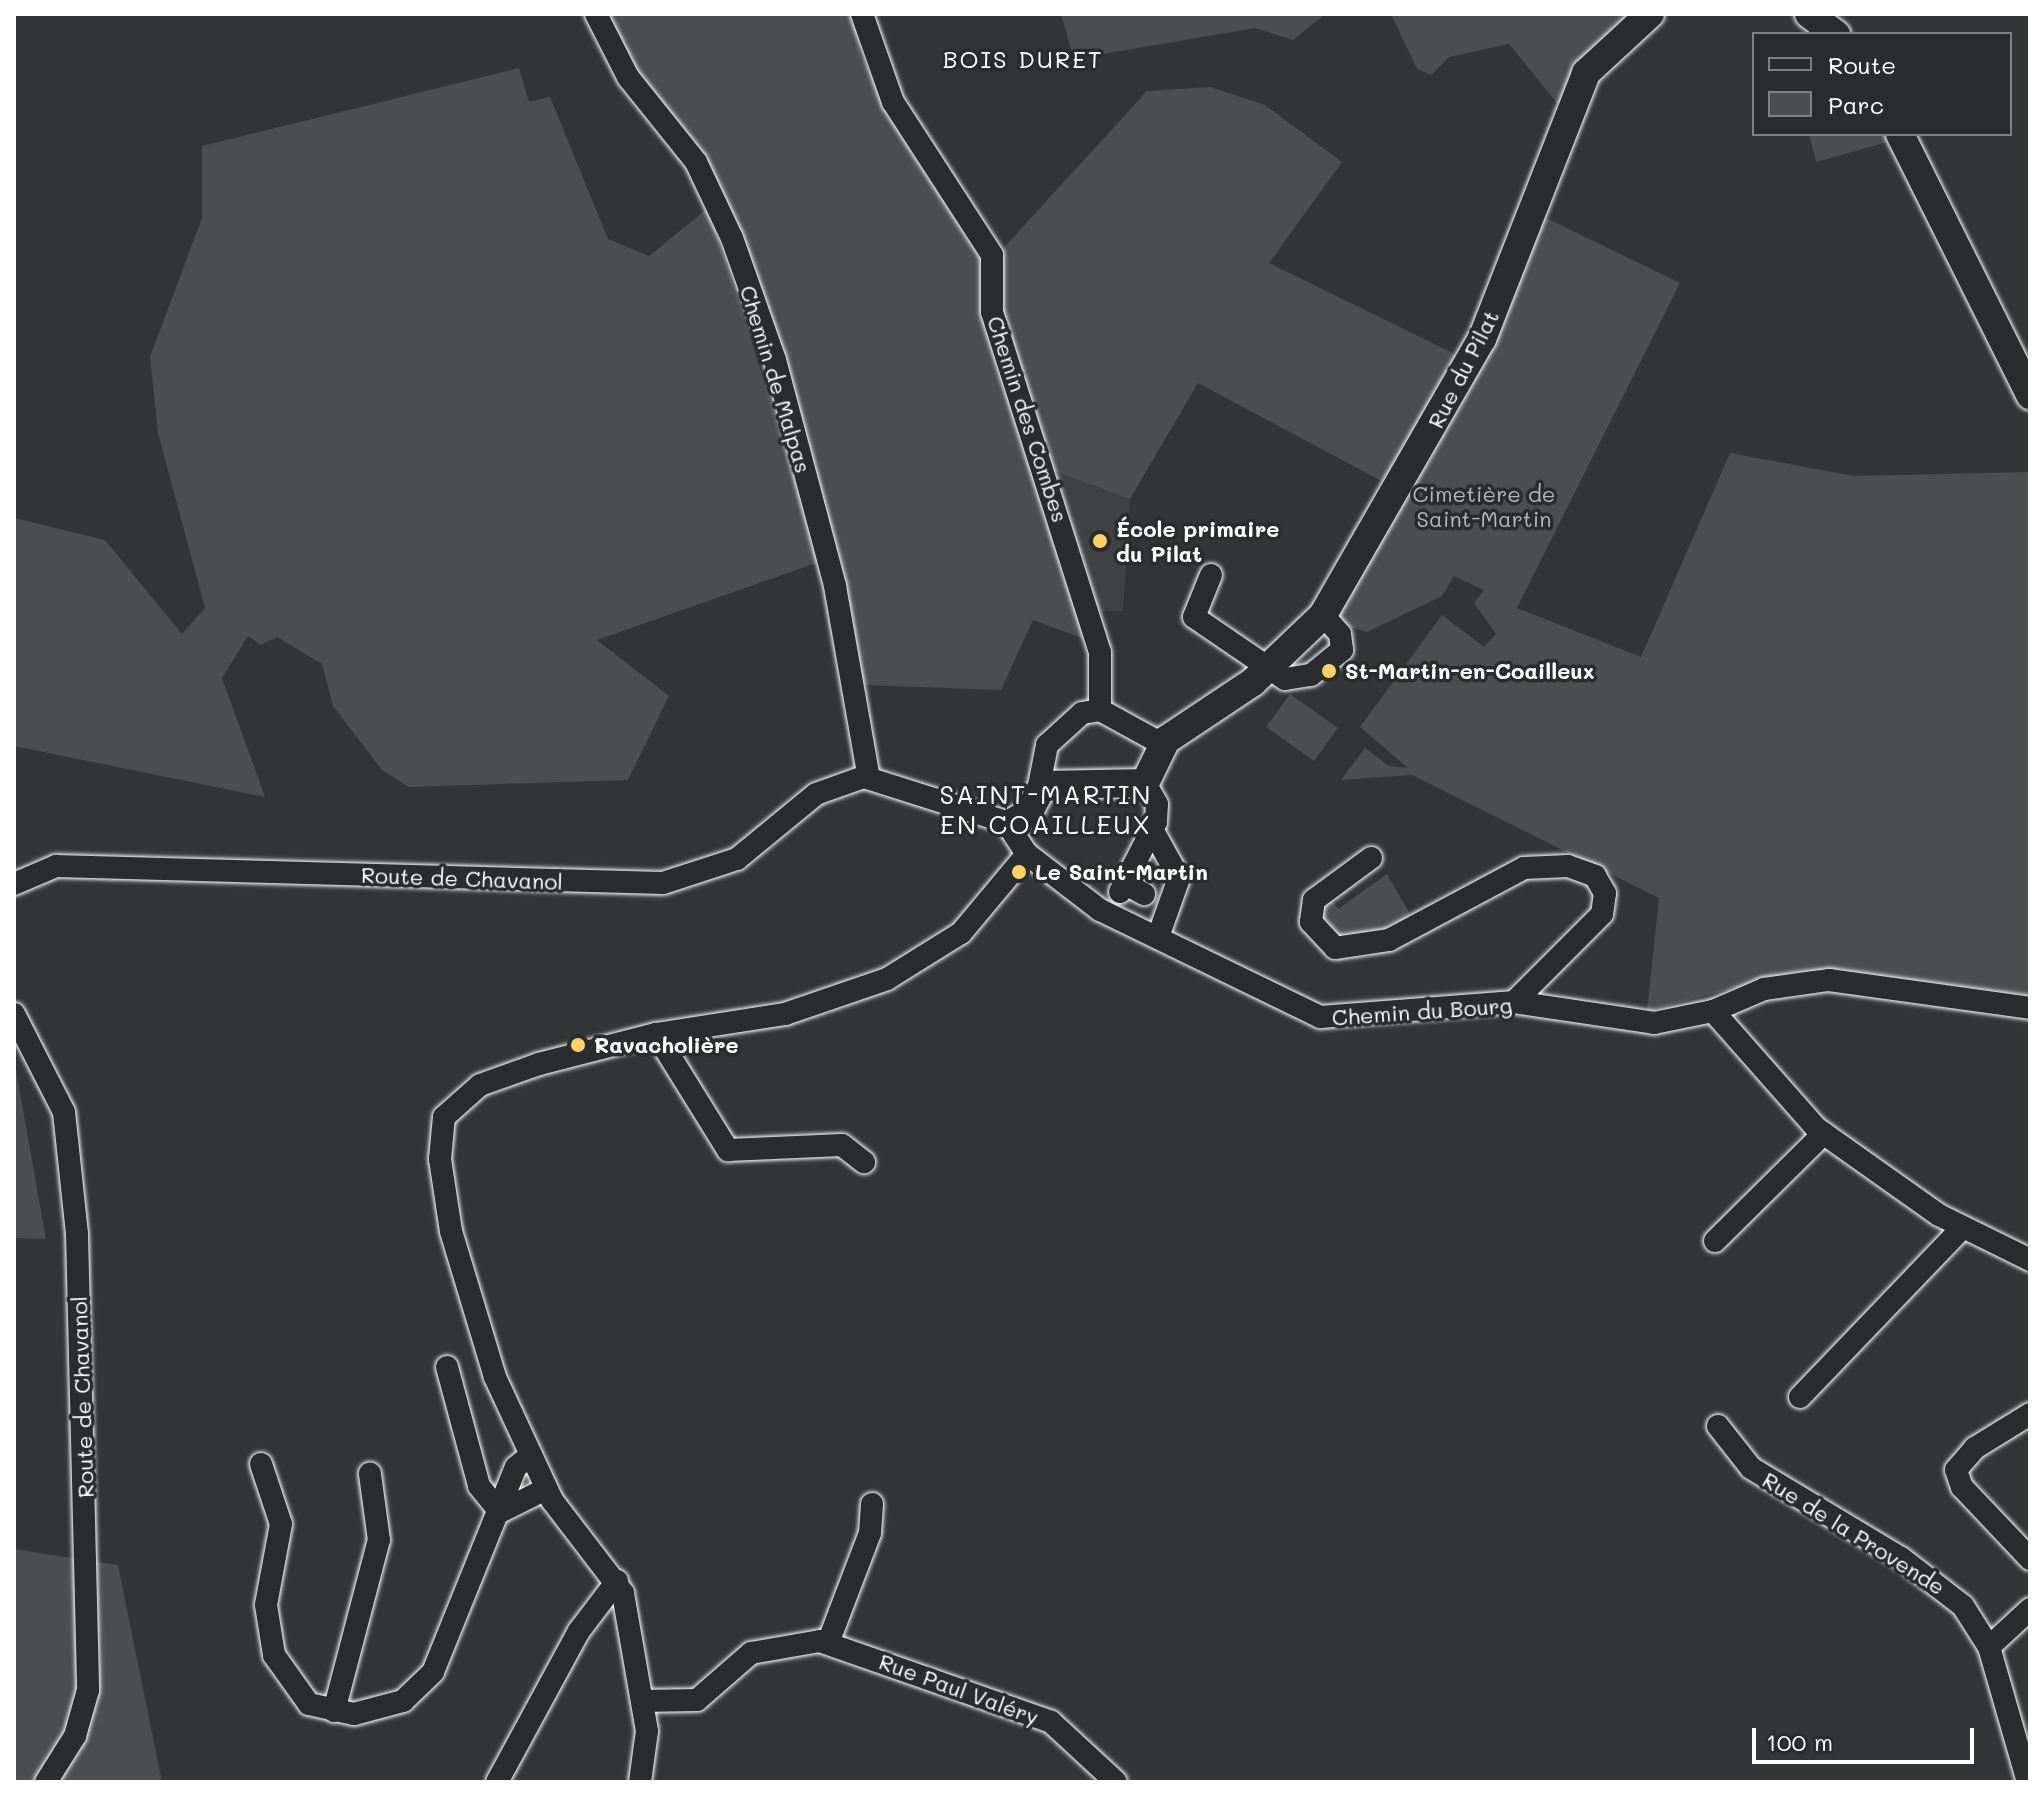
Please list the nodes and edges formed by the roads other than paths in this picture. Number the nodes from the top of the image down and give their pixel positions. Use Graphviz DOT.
graph roads {
  1 [pos="596,14"];
  2 [pos="862,14"];
  3 [pos="1650,14"];
  4 [pos="1809,14"];
  5 [pos="1833,32"];
  6 [pos="1901,136"];
  7 [pos="2030,395"];
  8 [pos="1211,575"];
  9 [pos="1323,615"];
  10 [pos="1270,666"];
  11 [pos="1100,710"];
  12 [pos="1162,744"];
  13 [pos="869,778"];
  14 [pos="1145,783"];
  15 [pos="1038,791"];
  16 [pos="1009,824"];
  17 [pos="1152,829"];
  18 [pos="1027,854"];
  19 [pos="1371,858"];
  20 [pos="14,884"];
  21 [pos="1129,890"];
  22 [pos="1158,937"];
  23 [pos="1514,1002"];
  24 [pos="2030,1008"];
  25 [pos="1713,1011"];
  26 [pos="14,1014"];
  27 [pos="656,1034"];
  28 [pos="1824,1133"];
  29 [pos="864,1162"];
  30 [pos="1962,1228"];
  31 [pos="1715,1241"];
  32 [pos="2030,1260"];
  33 [pos="447,1367"];
  34 [pos="1800,1397"];
  35 [pos="2030,1414"];
  36 [pos="1718,1426"];
  37 [pos="531,1455"];
  38 [pos="261,1464"];
  39 [pos="370,1474"];
  40 [pos="546,1489"];
  41 [pos="872,1504"];
  42 [pos="500,1512"];
  43 [pos="2030,1559"];
  44 [pos="617,1581"];
  45 [pos="2030,1609"];
  46 [pos="828,1643"];
  47 [pos="1989,1647"];
  48 [pos="642,1701"];
  49 [pos="334,1711"];
  50 [pos="46,1782"];
  51 [pos="497,1782"];
  52 [pos="640,1782"];
  53 [pos="1116,1782"];
  54 [pos="2028,1782"];
  1 -- 13 [label="street, Chemin de Malpas"];
  2 -- 11 [label="street, Chemin des Combes"];
  3 -- 9 [label="main road, Rue du Pilat"];
  4 -- 5 [label="main road"];
  6 -- 7 [label="main road"];
  8 -- 10 [label="street"];
  9 -- 10 [label="main road, Rue du Pilat"];
  9 -- 10 [label="street"];
  10 -- 12 [label="main road, Rue du Pilat"];
  11 -- 12 [label="street"];
  11 -- 15 [label="street"];
  12 -- 14 [label="main road"];
  13 -- 16 [label="street"];
  13 -- 20 [label="street, Route de Chavanol"];
  14 -- 15 [label="main road"];
  14 -- 17 [label="street"];
  15 -- 16 [label="main road"];
  16 -- 18 [label="street, Chemin du Bourg"];
  17 -- 21 [label="street"];
  17 -- 22 [label="street"];
  18 -- 22 [label="street, Chemin du Bourg"];
  18 -- 27 [label="street"];
  19 -- 23 [label="street"];
  22 -- 23 [label="street, Chemin du Bourg"];
  23 -- 25 [label="street, Chemin du Bourg"];
  24 -- 25 [label="street, Chemin du Bourg"];
  25 -- 28 [label="street"];
  26 -- 50 [label="street, Route de Chavanol"];
  27 -- 29 [label="street"];
  27 -- 37 [label="street"];
  28 -- 30 [label="street"];
  28 -- 31 [label="street"];
  30 -- 32 [label="street"];
  30 -- 34 [label="street"];
  33 -- 42 [label="street"];
  35 -- 43 [label="street"];
  36 -- 47 [label="street, Rue de la Provende"];
  37 -- 40 [label="street"];
  37 -- 42 [label="street"];
  38 -- 49 [label="street"];
  39 -- 49 [label="street"];
  40 -- 42 [label="street"];
  40 -- 44 [label="street"];
  41 -- 46 [label="street"];
  42 -- 49 [label="street"];
  44 -- 48 [label="street"];
  44 -- 51 [label="street"];
  45 -- 47 [label="street"];
  46 -- 48 [label="street, Rue Paul Valéry"];
  46 -- 53 [label="street, Rue Paul Valéry"];
  47 -- 54 [label="street, Rue de la Provende"];
  48 -- 52 [label="street"];
}
